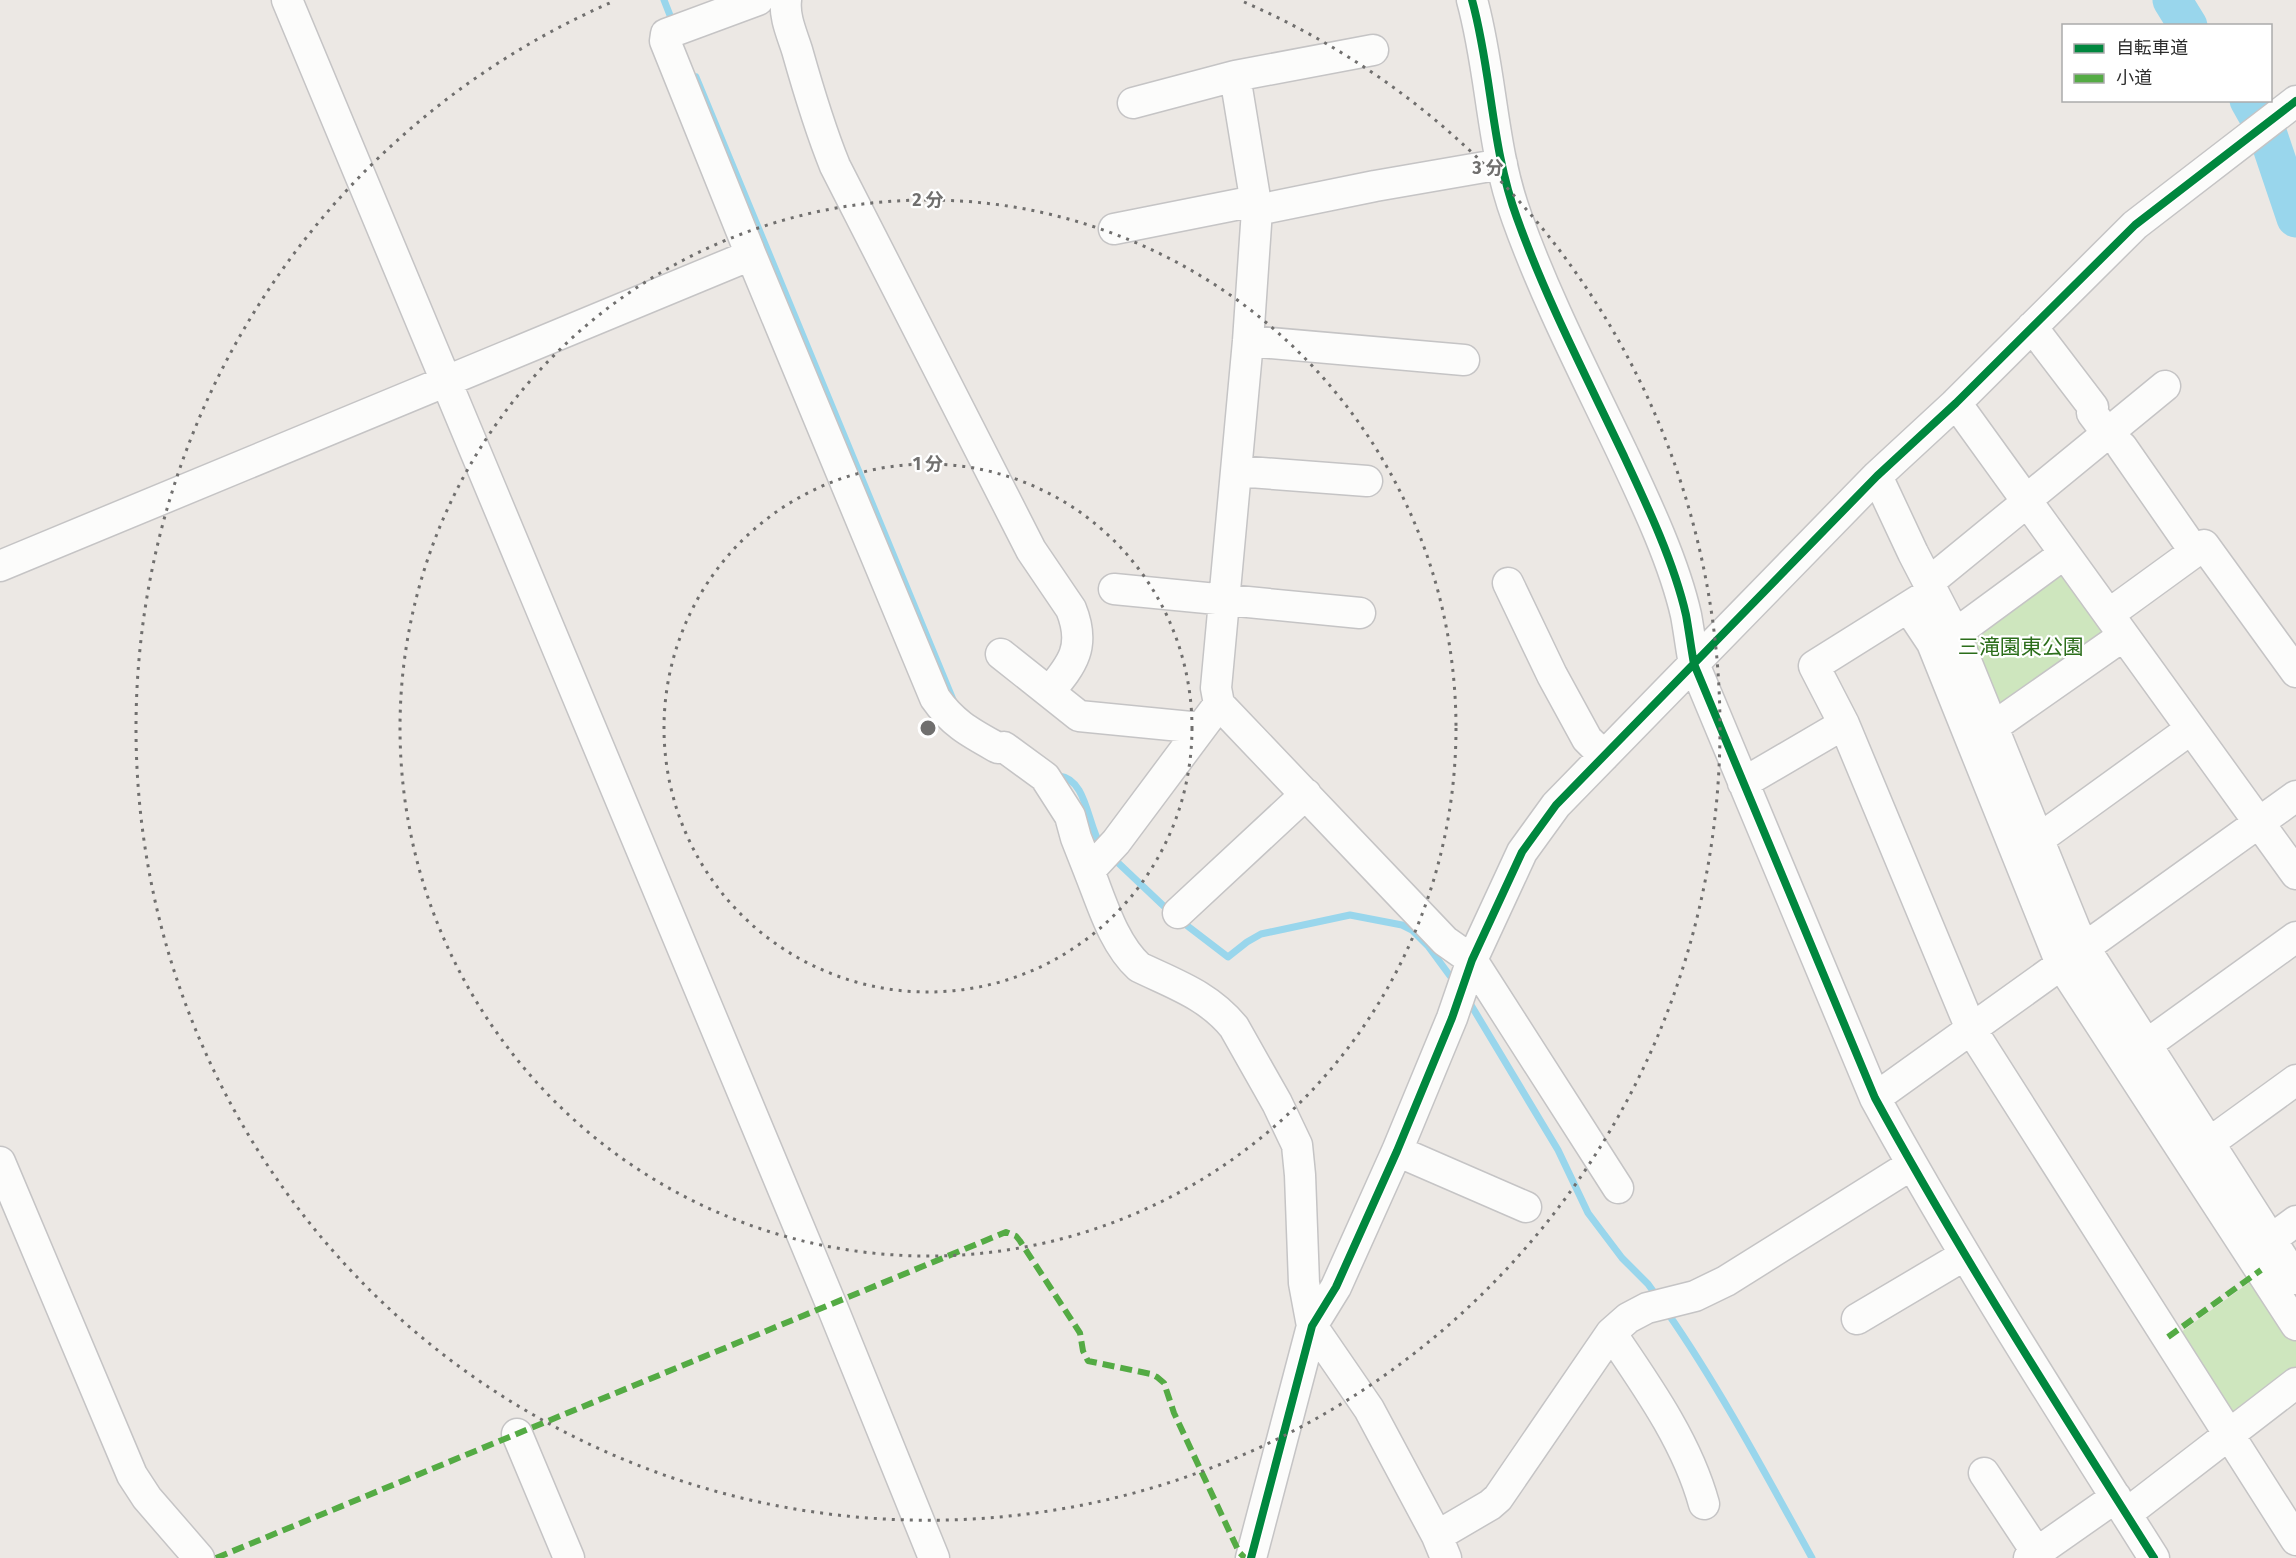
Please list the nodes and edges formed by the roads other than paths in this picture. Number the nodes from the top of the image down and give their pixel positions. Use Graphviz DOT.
graph roads {
  1 [pos="287,0"];
  2 [pos="758,0"];
  3 [pos="786,0"];
  4 [pos="1472,0"];
  5 [pos="1374,50"];
  6 [pos="1235,76"];
  7 [pos="2296,101"];
  8 [pos="1133,103"];
  9 [pos="1502,164"];
  10 [pos="1256,205"];
  11 [pos="1114,229"];
  12 [pos="751,255"];
  13 [pos="2032,327"];
  14 [pos="1248,341"];
  15 [pos="1464,360"];
  16 [pos="446,383"];
  17 [pos="2165,386"];
  18 [pos="1956,403"];
  19 [pos="2114,440"];
  20 [pos="1236,471"];
  21 [pos="1878,476"];
  22 [pos="1367,481"];
  23 [pos="2026,501"];
  24 [pos="2195,552"];
  25 [pos="2064,554"];
  26 [pos="0,566"];
  27 [pos="1508,583"];
  28 [pos="1114,589"];
  29 [pos="1923,594"];
  30 [pos="1224,599"];
  31 [pos="1360,613"];
  32 [pos="2116,625"];
  33 [pos="1955,634"];
  34 [pos="1001,654"];
  35 [pos="1694,664"];
  36 [pos="2296,672"];
  37 [pos="1049,692"];
  38 [pos="1219,704"];
  39 [pos="1844,724"];
  40 [pos="1993,727"];
  41 [pos="1201,728"];
  42 [pos="2191,729"];
  43 [pos="1604,756"];
  44 [pos="1743,783"];
  45 [pos="1306,794"];
  46 [pos="2296,796"];
  47 [pos="2259,822"];
  48 [pos="2039,838"];
  49 [pos="1100,858"];
  50 [pos="2296,873"];
  51 [pos="1178,913"];
  52 [pos="2296,937"];
  53 [pos="2073,956"];
  54 [pos="1469,967"];
  55 [pos="1971,1029"];
  56 [pos="2146,1045"];
  57 [pos="2296,1080"];
  58 [pos="1875,1098"];
  59 [pos="2209,1143"];
  60 [pos="1397,1151"];
  61 [pos="0,1161"];
  62 [pos="1911,1165"];
  63 [pos="1618,1188"];
  64 [pos="1526,1207"];
  65 [pos="2296,1221"];
  66 [pos="2270,1240"];
  67 [pos="1965,1255"];
  68 [pos="2296,1280"];
  69 [pos="1857,1319"];
  70 [pos="2296,1325"];
  71 [pos="1312,1326"];
  72 [pos="1611,1334"];
  73 [pos="2296,1383"];
  74 [pos="517,1434"];
  75 [pos="2230,1435"];
  76 [pos="1984,1473"];
  77 [pos="1704,1504"];
  78 [pos="2121,1506"];
  79 [pos="2296,1540"];
  80 [pos="1441,1547"];
  81 [pos="2033,1555"];
  82 [pos="199,1558"];
  83 [pos="569,1558"];
  84 [pos="934,1558"];
  85 [pos="1251,1558"];
  86 [pos="2154,1558"];
  1 -- 16 [label="street"];
  2 -- 12 [label="street"];
  3 -- 37 [label="street"];
  4 -- 9 [label="street"];
  5 -- 6 [label="street"];
  6 -- 8 [label="street"];
  6 -- 10 [label="street"];
  7 -- 13 [label="street"];
  9 -- 10 [label="street"];
  9 -- 35 [label="street"];
  10 -- 11 [label="street"];
  10 -- 14 [label="street"];
  12 -- 16 [label="street"];
  12 -- 49 [label="street"];
  13 -- 18 [label="street"];
  13 -- 19 [label="street"];
  14 -- 15 [label="street"];
  14 -- 20 [label="street"];
  16 -- 26 [label="street"];
  16 -- 84 [label="street"];
  17 -- 19 [label="street"];
  18 -- 21 [label="street"];
  18 -- 23 [label="street"];
  19 -- 23 [label="street"];
  19 -- 24 [label="street"];
  20 -- 22 [label="street"];
  20 -- 30 [label="street"];
  21 -- 29 [label="street"];
  21 -- 35 [label="street"];
  23 -- 25 [label="street"];
  23 -- 29 [label="street"];
  24 -- 32 [label="street"];
  24 -- 36 [label="street"];
  25 -- 32 [label="street"];
  25 -- 33 [label="street"];
  27 -- 43 [label="street"];
  28 -- 30 [label="street"];
  29 -- 33 [label="street"];
  29 -- 39 [label="street"];
  29 -- 53 [label="street"];
  30 -- 31 [label="street"];
  30 -- 38 [label="street"];
  32 -- 40 [label="street"];
  32 -- 42 [label="street"];
  33 -- 40 [label="street"];
  34 -- 37 [label="street"];
  35 -- 43 [label="street"];
  35 -- 44 [label="street"];
  37 -- 41 [label="street"];
  38 -- 41 [label="street"];
  38 -- 45 [label="street"];
  39 -- 44 [label="street"];
  39 -- 55 [label="street"];
  40 -- 48 [label="street"];
  41 -- 49 [label="street"];
  42 -- 47 [label="street"];
  42 -- 48 [label="street"];
  43 -- 54 [label="street"];
  44 -- 58 [label="street"];
  45 -- 51 [label="street"];
  45 -- 54 [label="street"];
  46 -- 47 [label="street"];
  47 -- 50 [label="street"];
  47 -- 53 [label="street"];
  48 -- 53 [label="street"];
  49 -- 71 [label="street"];
  52 -- 56 [label="street"];
  53 -- 55 [label="street"];
  53 -- 56 [label="street"];
  53 -- 70 [label="street"];
  54 -- 60 [label="street"];
  54 -- 63 [label="street"];
  55 -- 58 [label="street"];
  55 -- 75 [label="street"];
  56 -- 59 [label="street"];
  57 -- 59 [label="street"];
  58 -- 62 [label="street"];
  59 -- 66 [label="street"];
  60 -- 64 [label="street"];
  60 -- 71 [label="street"];
  61 -- 82 [label="street"];
  62 -- 67 [label="street"];
  62 -- 72 [label="street"];
  65 -- 66 [label="street"];
  66 -- 68 [label="street"];
  67 -- 69 [label="street"];
  67 -- 78 [label="street"];
  71 -- 80 [label="street"];
  71 -- 85 [label="street"];
  72 -- 77 [label="street"];
  72 -- 80 [label="street"];
  73 -- 75 [label="street"];
  74 -- 83 [label="street"];
  75 -- 78 [label="street"];
  75 -- 79 [label="street"];
  76 -- 81 [label="street"];
  78 -- 81 [label="street"];
  78 -- 86 [label="street"];
}
